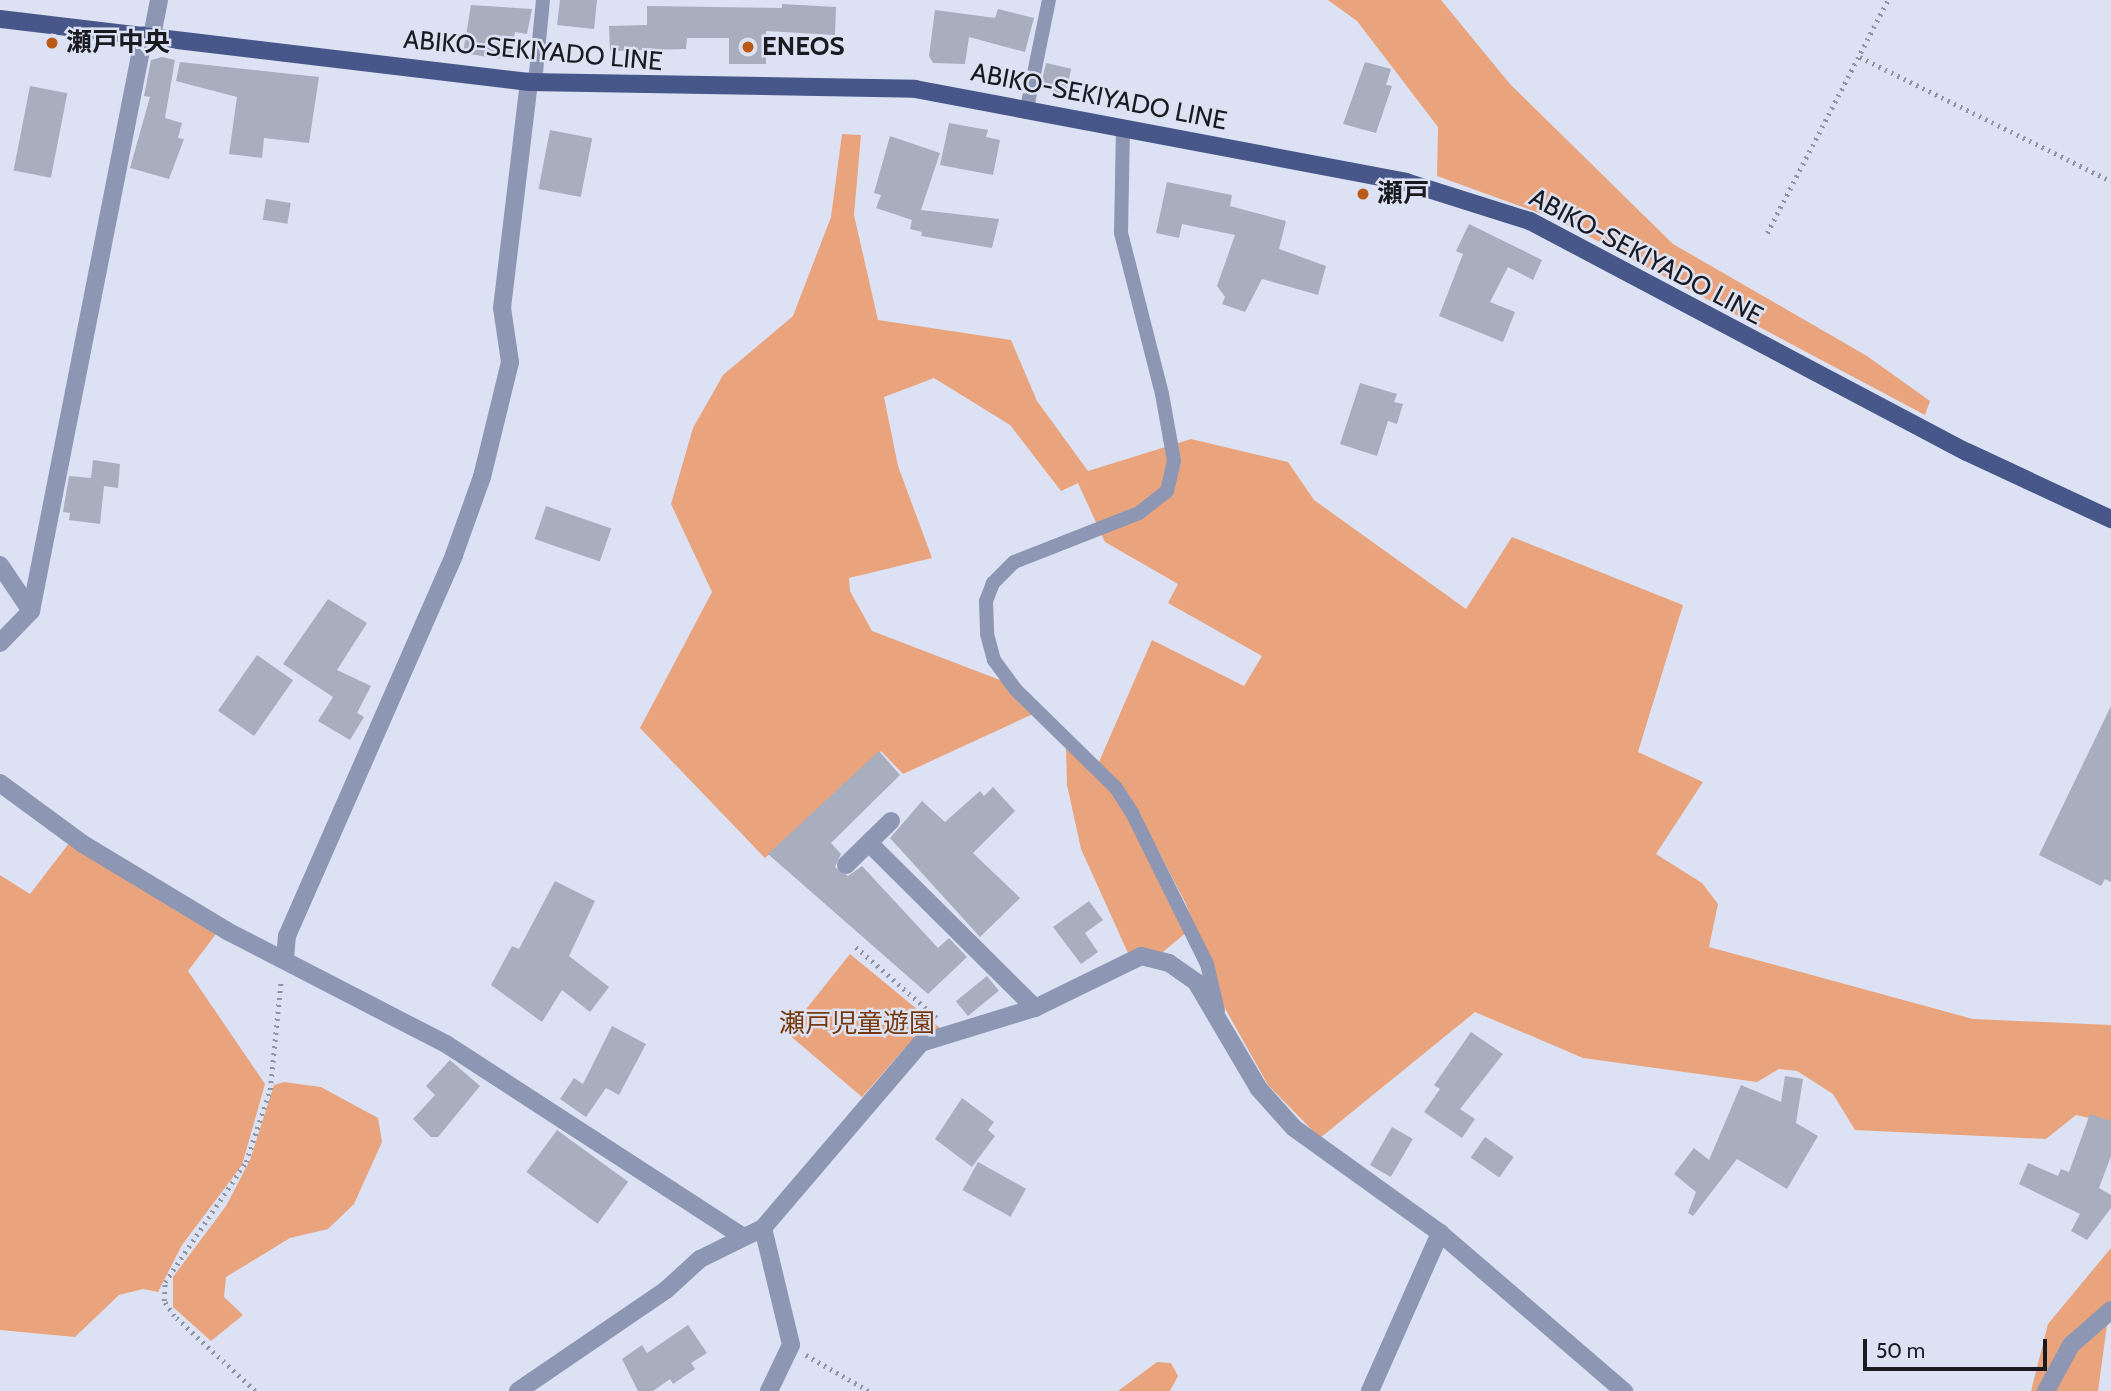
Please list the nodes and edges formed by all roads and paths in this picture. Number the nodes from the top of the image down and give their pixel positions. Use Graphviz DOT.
graph roads {
  1 [pos="159,0"];
  2 [pos="543,0"];
  3 [pos="1049,0"];
  4 [pos="1888,0"];
  5 [pos="0,19"];
  6 [pos="148,36"];
  7 [pos="1860,57"];
  8 [pos="532,82"];
  9 [pos="1027,108"];
  10 [pos="1123,128"];
  11 [pos="2111,181"];
  12 [pos="1767,233"];
  13 [pos="2111,519"];
  14 [pos="0,565"];
  15 [pos="31,611"];
  16 [pos="0,643"];
  17 [pos="0,783"];
  18 [pos="891,821"];
  19 [pos="869,842"];
  20 [pos="845,866"];
  21 [pos="856,947"];
  22 [pos="285,958"];
  23 [pos="1035,1008"];
  24 [pos="1218,1011"];
  25 [pos="953,1031"];
  26 [pos="762,1228"];
  27 [pos="1440,1234"];
  28 [pos="740,1235"];
  29 [pos="2111,1310"];
  30 [pos="791,1345"];
  31 [pos="255,1391"];
  32 [pos="518,1391"];
  33 [pos="769,1391"];
  34 [pos="869,1391"];
  35 [pos="1370,1391"];
  36 [pos="1624,1391"];
  37 [pos="2046,1391"];
  1 -- 6 [label="street"];
  2 -- 8 [label="lane"];
  3 -- 9 [label="lane"];
  4 -- 7 [label="path"];
  5 -- 6 [label="main road, ABIKO-SEKIYADO LINE"];
  6 -- 8 [label="main road, ABIKO-SEKIYADO LINE"];
  6 -- 15 [label="street"];
  7 -- 11 [label="path"];
  7 -- 12 [label="path"];
  8 -- 9 [label="main road, ABIKO-SEKIYADO LINE"];
  8 -- 22 [label="street"];
  9 -- 10 [label="main road, ABIKO-SEKIYADO LINE"];
  10 -- 13 [label="main road, ABIKO-SEKIYADO LINE"];
  10 -- 24 [label="lane"];
  14 -- 15 [label="street"];
  15 -- 16 [label="street"];
  17 -- 22 [label="street"];
  18 -- 19 [label="street"];
  19 -- 20 [label="street"];
  19 -- 23 [label="street"];
  21 -- 25 [label="path"];
  22 -- 28 [label="street"];
  22 -- 31 [label="path"];
  23 -- 24 [label="street"];
  23 -- 25 [label="street"];
  24 -- 27 [label="street"];
  25 -- 26 [label="street"];
  26 -- 28 [label="street"];
  26 -- 30 [label="street"];
  27 -- 35 [label="street"];
  27 -- 36 [label="street"];
  28 -- 32 [label="street"];
  29 -- 37 [label="street"];
  30 -- 33 [label="street"];
  30 -- 34 [label="path"];
}
